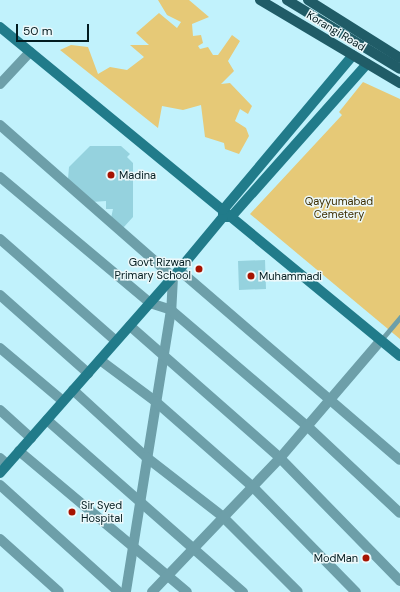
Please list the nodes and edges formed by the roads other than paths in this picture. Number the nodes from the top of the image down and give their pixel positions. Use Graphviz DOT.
graph roads {
  1 [pos="260,0"];
  2 [pos="287,0"];
  3 [pos="308,0"];
  4 [pos="0,27"];
  5 [pos="30,52"];
  6 [pos="353,55"];
  7 [pos="400,58"];
  8 [pos="367,64"];
  9 [pos="400,69"];
  10 [pos="400,83"];
  11 [pos="0,84"];
  12 [pos="0,125"];
  13 [pos="0,177"];
  14 [pos="226,215"];
  15 [pos="0,239"];
  16 [pos="176,273"];
  17 [pos="0,295"];
  18 [pos="150,303"];
  19 [pos="171,310"];
  20 [pos="400,317"];
  21 [pos="130,326"];
  22 [pos="380,340"];
  23 [pos="116,341"];
  24 [pos="0,348"];
  25 [pos="400,356"];
  26 [pos="162,357"];
  27 [pos="100,360"];
  28 [pos="88,373"];
  29 [pos="73,390"];
  30 [pos="155,400"];
  31 [pos="328,400"];
  32 [pos="63,401"];
  33 [pos="0,410"];
  34 [pos="47,420"];
  35 [pos="306,426"];
  36 [pos="31,438"];
  37 [pos="19,451"];
  38 [pos="146,457"];
  39 [pos="280,458"];
  40 [pos="400,460"];
  41 [pos="4,461"];
  42 [pos="0,473"];
  43 [pos="0,485"];
  44 [pos="253,487"];
  45 [pos="139,501"];
  46 [pos="400,513"];
  47 [pos="222,516"];
  48 [pos="0,539"];
  49 [pos="192,548"];
  50 [pos="132,549"];
  51 [pos="168,574"];
  52 [pos="400,581"];
  53 [pos="59,592"];
  54 [pos="119,592"];
  55 [pos="126,592"];
  56 [pos="152,592"];
  57 [pos="187,592"];
  58 [pos="243,592"];
  59 [pos="298,592"];
  60 [pos="356,592"];
  1 -- 6 [label="main road, Korangi Road"];
  2 -- 9 [label="main road"];
  3 -- 7 [label="main road, Korangi Road"];
  4 -- 5 [label="street"];
  5 -- 11 [label="street"];
  5 -- 14 [label="street"];
  6 -- 8 [label="main road, Korangi Road"];
  6 -- 14 [label="street"];
  8 -- 10 [label="main road, Korangi Road"];
  8 -- 14 [label="street"];
  12 -- 16 [label="street"];
  13 -- 18 [label="street"];
  14 -- 16 [label="street"];
  14 -- 22 [label="street"];
  15 -- 23 [label="street"];
  16 -- 18 [label="street"];
  16 -- 19 [label="street"];
  16 -- 31 [label="street"];
  17 -- 28 [label="street"];
  18 -- 19 [label="street"];
  18 -- 21 [label="street"];
  19 -- 26 [label="street"];
  19 -- 35 [label="street"];
  20 -- 22 [label="lane"];
  21 -- 23 [label="street"];
  21 -- 26 [label="street"];
  22 -- 25 [label="street"];
  22 -- 31 [label="street"];
  23 -- 27 [label="street"];
  24 -- 32 [label="street"];
  26 -- 30 [label="street"];
  26 -- 39 [label="street"];
  27 -- 28 [label="street"];
  27 -- 30 [label="street"];
  28 -- 29 [label="street"];
  29 -- 32 [label="street"];
  29 -- 38 [label="street"];
  30 -- 38 [label="street"];
  30 -- 44 [label="street"];
  31 -- 35 [label="street"];
  31 -- 40 [label="street"];
  32 -- 34 [label="street"];
  33 -- 36 [label="street"];
  34 -- 36 [label="street"];
  34 -- 45 [label="street"];
  35 -- 39 [label="street"];
  35 -- 46 [label="street"];
  36 -- 37 [label="street"];
  37 -- 41 [label="street"];
  37 -- 50 [label="street"];
  38 -- 45 [label="street"];
  38 -- 47 [label="street"];
  39 -- 44 [label="street"];
  39 -- 52 [label="street"];
  41 -- 42 [label="street"];
  43 -- 54 [label="street"];
  44 -- 47 [label="street"];
  44 -- 60 [label="street"];
  45 -- 49 [label="street"];
  45 -- 50 [label="street"];
  47 -- 49 [label="street"];
  47 -- 59 [label="street"];
  48 -- 53 [label="street"];
  49 -- 51 [label="street"];
  49 -- 58 [label="street"];
  50 -- 51 [label="street"];
  50 -- 55 [label="street"];
  51 -- 56 [label="street"];
  51 -- 57 [label="street"];
}
